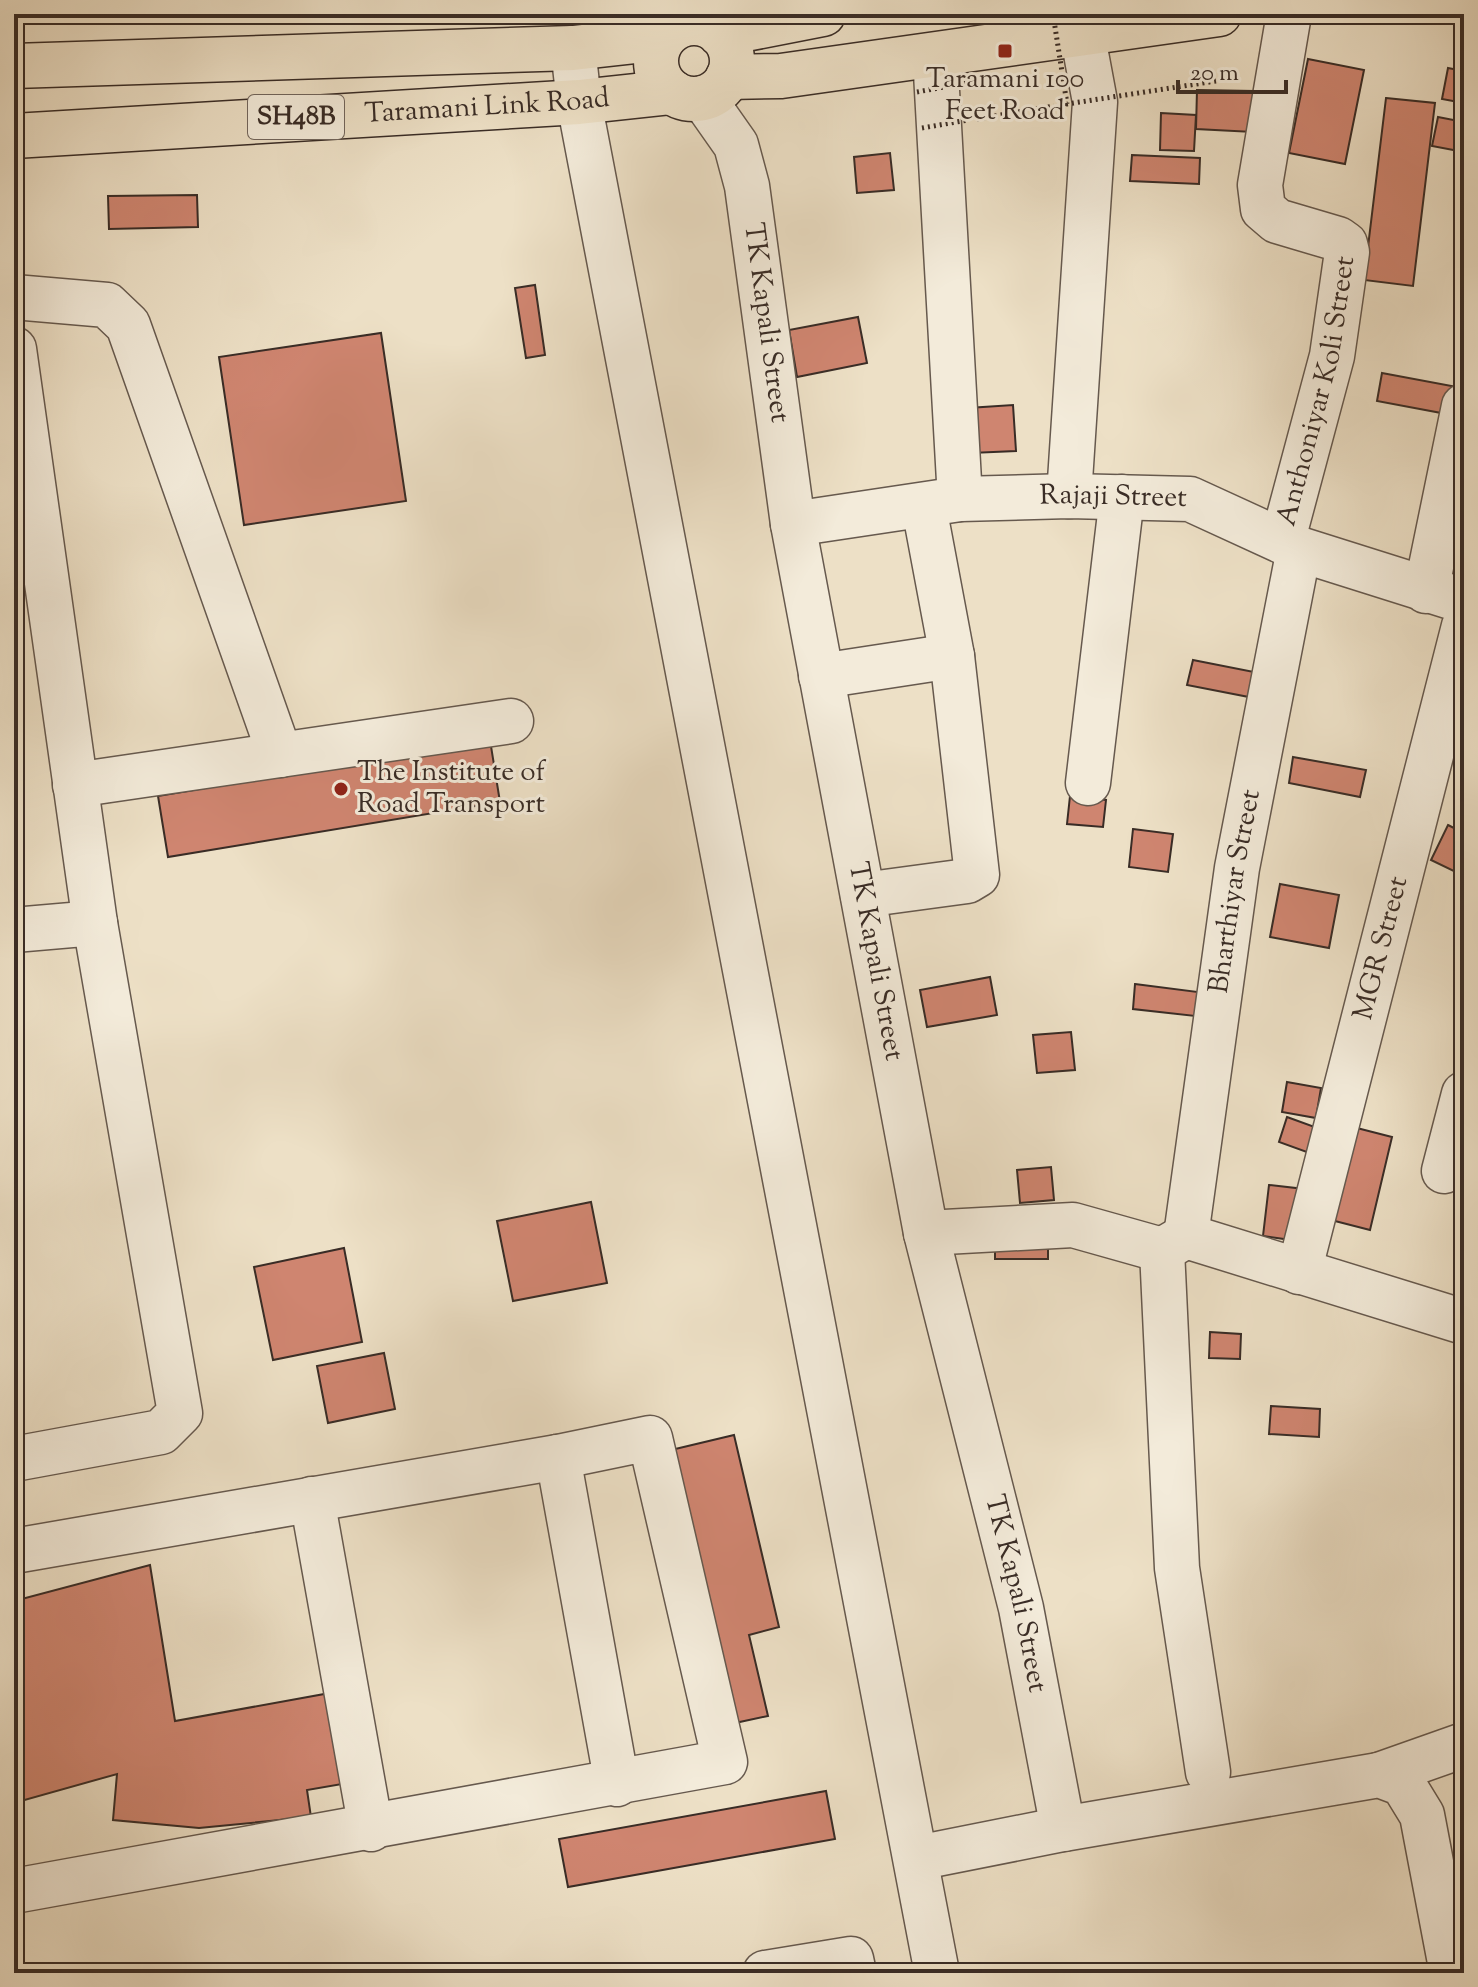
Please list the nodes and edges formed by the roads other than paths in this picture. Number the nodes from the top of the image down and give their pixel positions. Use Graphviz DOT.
graph roads {
  1 [pos="823,14"];
  2 [pos="1219,14"];
  3 [pos="1289,14"];
  4 [pos="1068,23"];
  5 [pos="714,26"];
  6 [pos="663,29"];
  7 [pos="573,48"];
  8 [pos="14,66"];
  9 [pos="939,76"];
  10 [pos="701,89"];
  11 [pos="579,102"];
  12 [pos="14,136"];
  13 [pos="14,297"];
  14 [pos="14,349"];
  15 [pos="1464,406"];
  16 [pos="1069,496"];
  17 [pos="1122,497"];
  18 [pos="942,503"];
  19 [pos="793,524"];
  20 [pos="1291,544"];
  21 [pos="1445,596"];
  22 [pos="1464,626"];
  23 [pos="952,656"];
  24 [pos="821,676"];
  25 [pos="511,721"];
  26 [pos="280,755"];
  27 [pos="1088,783"];
  28 [pos="75,785"];
  29 [pos="863,895"];
  30 [pos="95,923"];
  31 [pos="14,930"];
  32 [pos="1464,1094"];
  33 [pos="1444,1171"];
  34 [pos="926,1233"];
  35 [pos="1174,1243"];
  36 [pos="1299,1272"];
  37 [pos="1464,1322"];
  38 [pos="558,1457"];
  39 [pos="14,1459"];
  40 [pos="312,1499"];
  41 [pos="14,1551"];
  42 [pos="1464,1745"];
  43 [pos="1208,1772"];
  44 [pos="1379,1775"];
  45 [pos="617,1784"];
  46 [pos="371,1829"];
  47 [pos="1063,1829"];
  48 [pos="917,1858"];
  49 [pos="14,1891"];
  50 [pos="765,1973"];
  51 [pos="854,1973"];
  52 [pos="937,1973"];
  53 [pos="1452,1973"];
  1 -- 5 [label="main road"];
  2 -- 4 [label="main road"];
  3 -- 20 [label="street, Anthoniyar Koli Street"];
  4 -- 9 [label="main road"];
  4 -- 16 [label="street"];
  5 -- 6 [label="main road"];
  5 -- 10 [label="main road"];
  6 -- 7 [label="main road, Taramani Link Road / SH48B"];
  6 -- 10 [label="main road"];
  7 -- 8 [label="main road, Taramani Link Road / SH48B"];
  7 -- 11 [label="street"];
  9 -- 10 [label="main road, Taramani Link Road"];
  9 -- 18 [label="street"];
  10 -- 11 [label="main road, Taramani Link Road / SH48B"];
  10 -- 19 [label="street, TK Kapali Street"];
  11 -- 12 [label="main road, Taramani Link Road / SH48B"];
  11 -- 48 [label="street"];
  13 -- 26 [label="street"];
  14 -- 28 [label="street"];
  15 -- 21 [label="street"];
  16 -- 17 [label="street, Rajaji Street"];
  16 -- 18 [label="street, Rajaji Street"];
  17 -- 20 [label="street, Rajaji Street"];
  17 -- 27 [label="street"];
  18 -- 19 [label="street, Rajaji Street"];
  18 -- 23 [label="street"];
  19 -- 24 [label="street, TK Kapali Street"];
  20 -- 21 [label="street, Rajaji Street"];
  20 -- 35 [label="street, Bharthiyar Street"];
  22 -- 36 [label="street, MGR Street"];
  23 -- 24 [label="street"];
  23 -- 29 [label="street"];
  24 -- 29 [label="street, TK Kapali Street"];
  25 -- 26 [label="street"];
  26 -- 28 [label="street"];
  28 -- 30 [label="street"];
  29 -- 34 [label="street, TK Kapali Street"];
  30 -- 31 [label="street"];
  30 -- 39 [label="street"];
  32 -- 33 [label="street"];
  34 -- 35 [label="street"];
  34 -- 47 [label="street, TK Kapali Street"];
  35 -- 36 [label="street"];
  35 -- 43 [label="street, Bharthiyar Street"];
  36 -- 37 [label="street"];
  38 -- 40 [label="street"];
  38 -- 45 [label="street"];
  38 -- 45 [label="street"];
  40 -- 41 [label="street"];
  40 -- 46 [label="street"];
  42 -- 44 [label="street"];
  44 -- 47 [label="street"];
  44 -- 53 [label="street"];
  45 -- 46 [label="street"];
  46 -- 49 [label="street"];
  47 -- 48 [label="street"];
  48 -- 52 [label="street"];
  50 -- 51 [label="street"];
}
